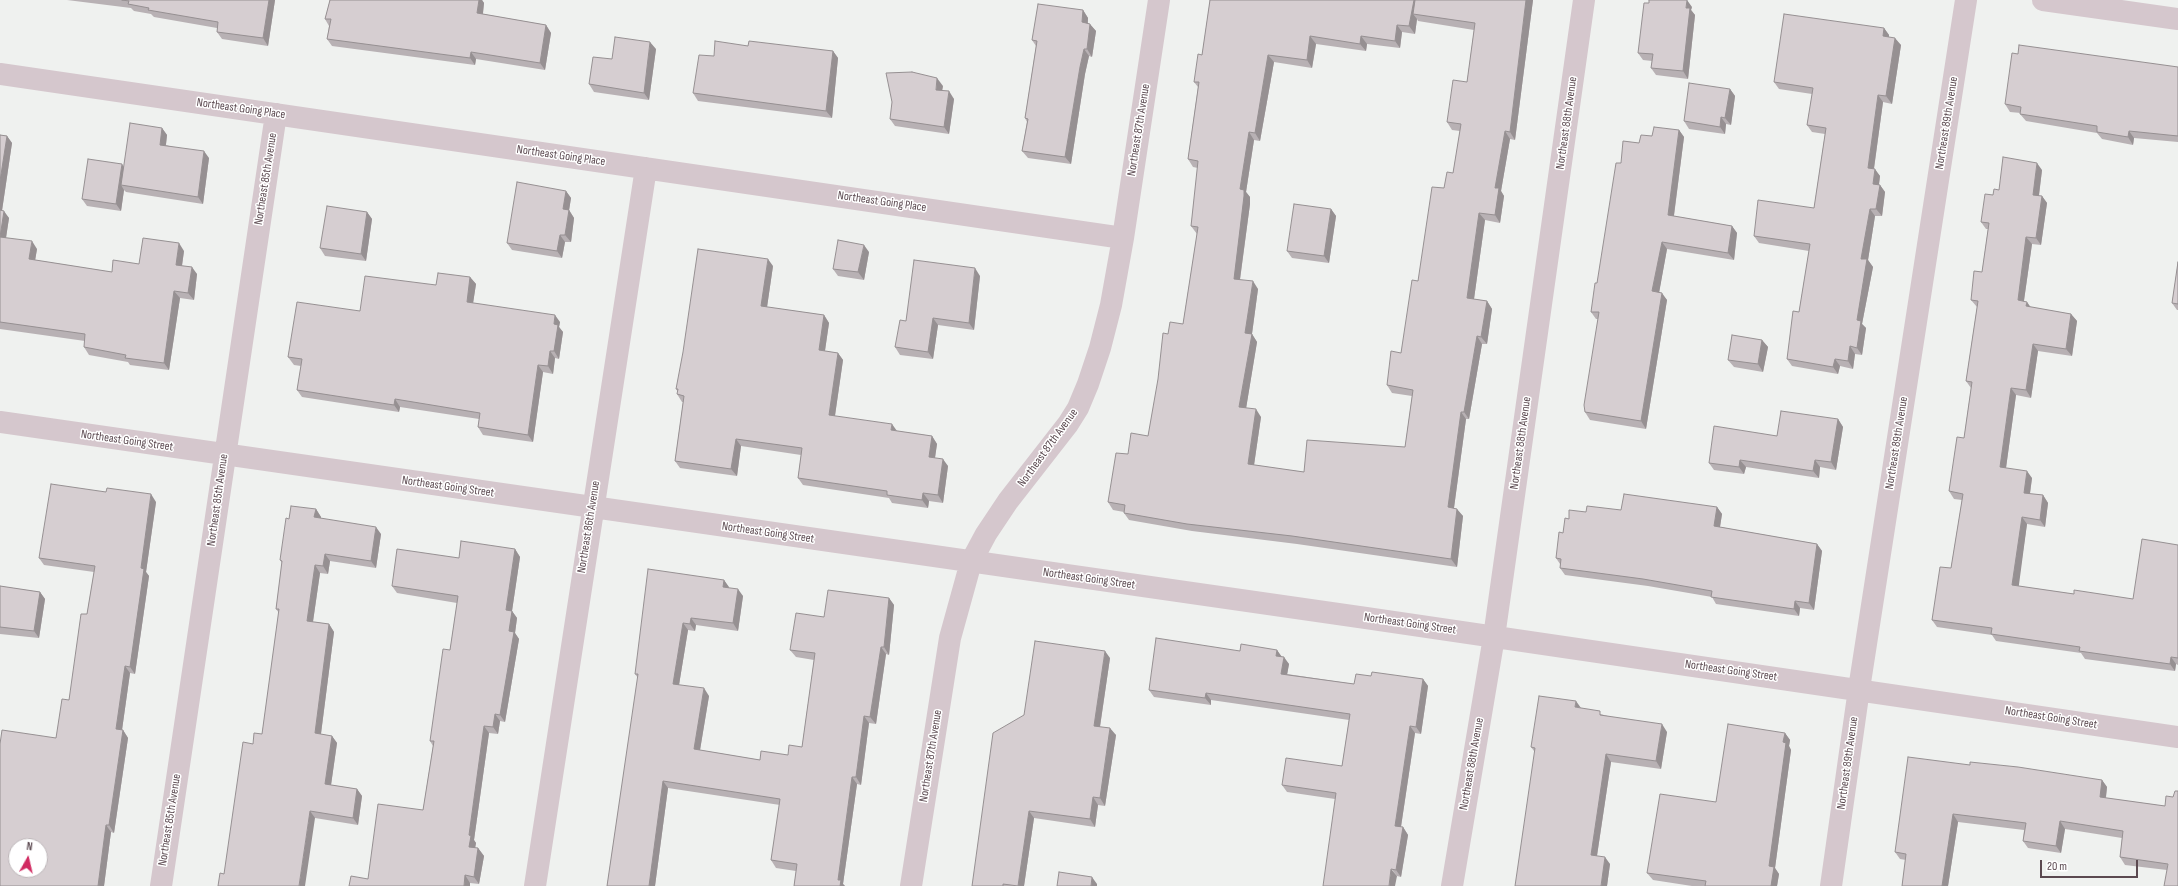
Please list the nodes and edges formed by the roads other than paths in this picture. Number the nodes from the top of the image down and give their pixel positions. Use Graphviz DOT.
graph roads {
  1 [pos="1159,0"];
  2 [pos="1584,0"];
  3 [pos="1966,0"];
  4 [pos="2044,0"];
  5 [pos="2178,19"];
  6 [pos="0,74"];
  7 [pos="276,114"];
  8 [pos="646,168"];
  9 [pos="1123,238"];
  10 [pos="0,422"];
  11 [pos="225,455"];
  12 [pos="592,507"];
  13 [pos="971,562"];
  14 [pos="1494,636"];
  15 [pos="1859,689"];
  16 [pos="2178,738"];
  17 [pos="160,886"];
  18 [pos="535,886"];
  19 [pos="911,886"];
  20 [pos="1452,886"];
  21 [pos="1831,886"];
  1 -- 9 [label="street, Northeast 87th Avenue"];
  2 -- 14 [label="street, Northeast 88th Avenue"];
  3 -- 15 [label="street, Northeast 89th Avenue"];
  4 -- 5 [label="street"];
  6 -- 7 [label="street, Northeast Going Place"];
  7 -- 8 [label="street, Northeast Going Place"];
  7 -- 11 [label="street, Northeast 85th Avenue"];
  8 -- 9 [label="street, Northeast Going Place"];
  8 -- 12 [label="street, Northeast 86th Avenue"];
  9 -- 13 [label="street, Northeast 87th Avenue"];
  10 -- 11 [label="street, Northeast Going Street"];
  11 -- 12 [label="street, Northeast Going Street"];
  11 -- 17 [label="street, Northeast 85th Avenue"];
  12 -- 13 [label="street, Northeast Going Street"];
  12 -- 18 [label="street, Northeast 86th Avenue"];
  13 -- 14 [label="street, Northeast Going Street"];
  13 -- 19 [label="street, Northeast 87th Avenue"];
  14 -- 15 [label="street, Northeast Going Street"];
  14 -- 20 [label="street, Northeast 88th Avenue"];
  15 -- 16 [label="street, Northeast Going Street"];
  15 -- 21 [label="street, Northeast 89th Avenue"];
}
